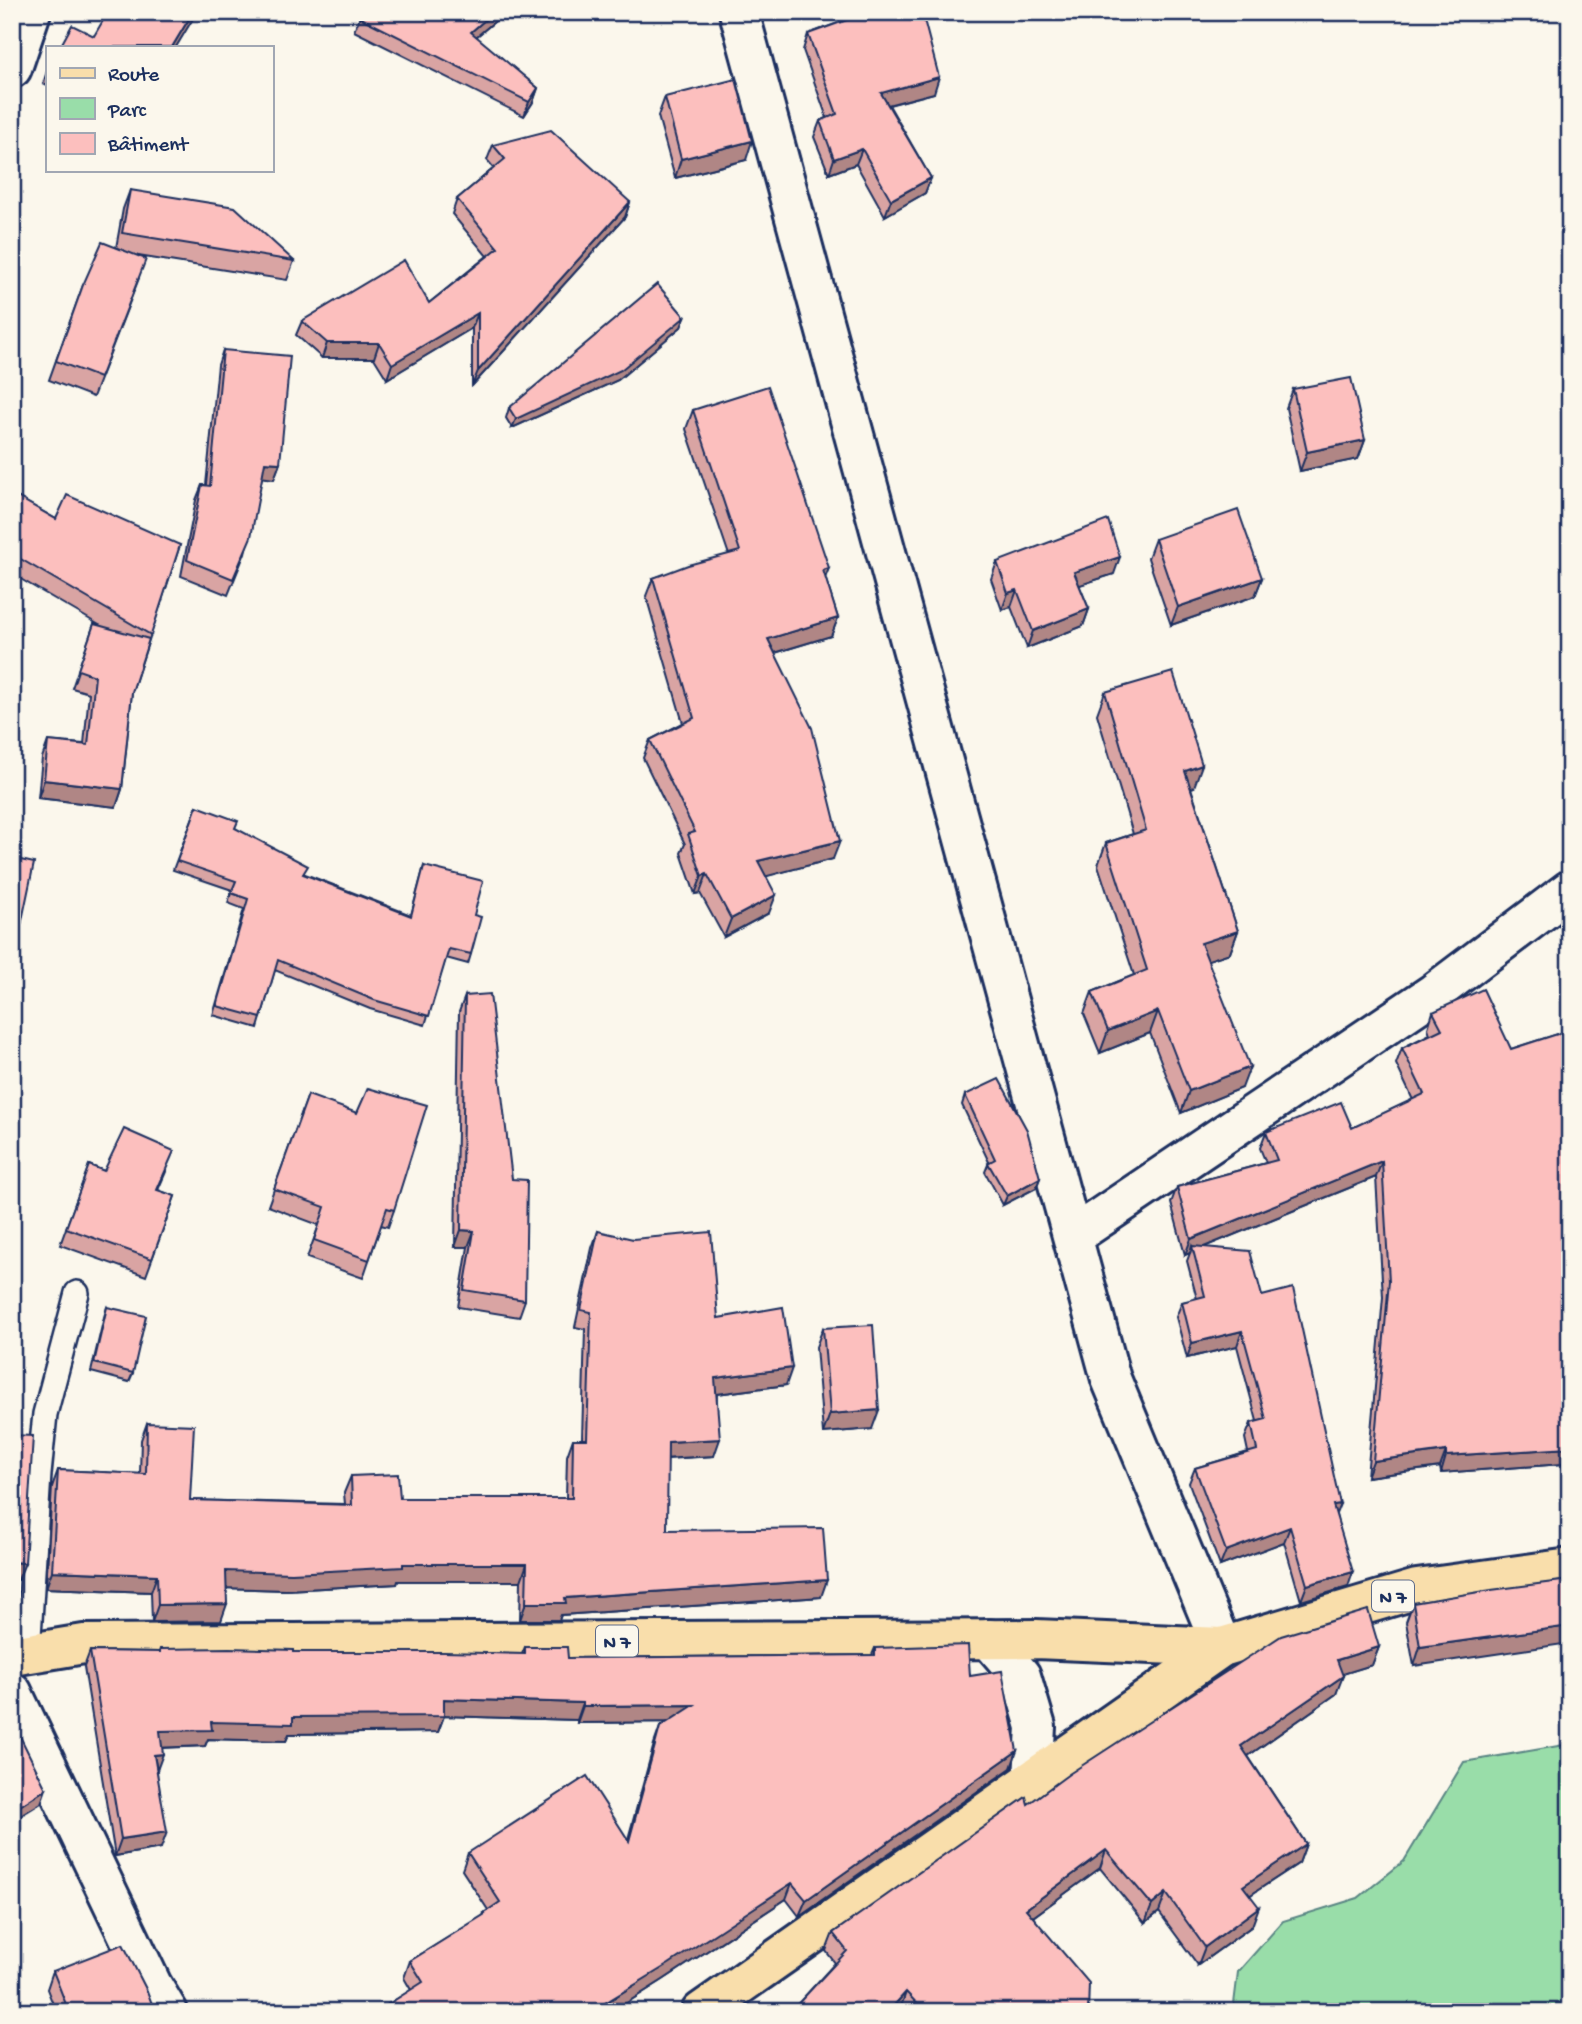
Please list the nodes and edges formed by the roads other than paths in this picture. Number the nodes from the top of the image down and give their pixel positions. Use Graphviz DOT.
graph roads {
  1 [pos="31,12"];
  2 [pos="739,12"];
  3 [pos="12,68"];
  4 [pos="1570,890"];
  5 [pos="1073,1236"];
  6 [pos="77,1293"];
  7 [pos="1570,1568"];
  8 [pos="989,1639"];
  9 [pos="1222,1647"];
  10 [pos="20,1655"];
  11 [pos="12,1692"];
  12 [pos="1033,1778"];
  13 [pos="731,2000"];
  14 [pos="168,2012"];
  15 [pos="701,2012"];
  1 -- 3 [label="street"];
  2 -- 5 [label="street"];
  4 -- 5 [label="street"];
  5 -- 9 [label="street"];
  6 -- 10 [label="lane"];
  7 -- 9 [label="main road, N 7"];
  8 -- 9 [label="main road, N 7"];
  8 -- 10 [label="main road, N 7"];
  8 -- 12 [label="street"];
  9 -- 12 [label="main road, N 7"];
  11 -- 14 [label="street"];
  12 -- 13 [label="main road, N 7"];
  13 -- 15 [label="main road, N 7"];
}
